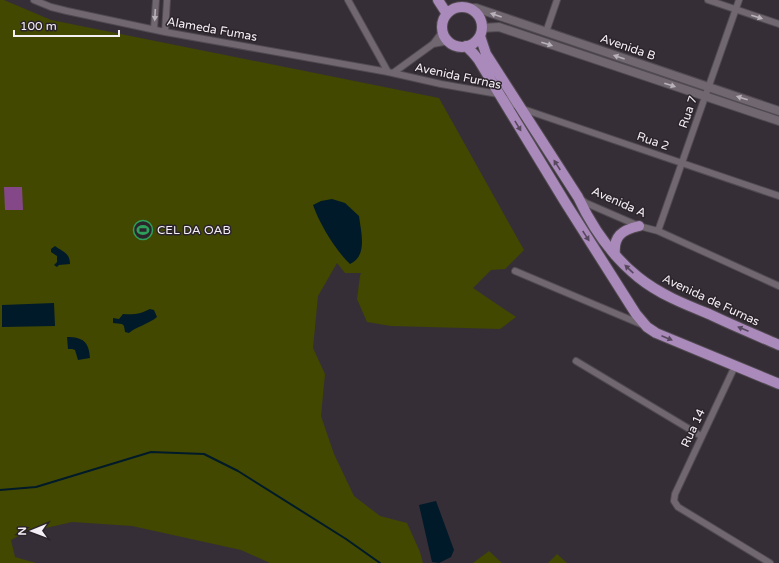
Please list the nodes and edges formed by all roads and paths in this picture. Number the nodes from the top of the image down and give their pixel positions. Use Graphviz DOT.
graph roads {
  1 [pos="34,0"];
  2 [pos="156,0"];
  3 [pos="168,0"];
  4 [pos="348,0"];
  5 [pos="438,0"];
  6 [pos="557,0"];
  7 [pos="708,0"];
  8 [pos="739,0"];
  9 [pos="462,5"];
  10 [pos="736,10"];
  11 [pos="446,14"];
  12 [pos="779,24"];
  13 [pos="154,29"];
  14 [pos="443,31"];
  15 [pos="165,32"];
  16 [pos="481,32"];
  17 [pos="546,32"];
  18 [pos="449,41"];
  19 [pos="433,44"];
  20 [pos="466,46"];
  21 [pos="390,72"];
  22 [pos="708,87"];
  23 [pos="498,94"];
  24 [pos="705,97"];
  25 [pos="520,108"];
  26 [pos="779,111"];
  27 [pos="779,122"];
  28 [pos="682,162"];
  29 [pos="779,196"];
  30 [pos="578,197"];
  31 [pos="639,226"];
  32 [pos="658,231"];
  33 [pos="615,255"];
  34 [pos="515,272"];
  35 [pos="779,286"];
  36 [pos="615,314"];
  37 [pos="636,314"];
  38 [pos="647,327"];
  39 [pos="779,345"];
  40 [pos="576,361"];
  41 [pos="735,366"];
  42 [pos="779,384"];
  43 [pos="701,436"];
  44 [pos="770,563"];
  1 -- 13 [label="street, Alameda Fumas"];
  2 -- 13 [label="street, one-way"];
  3 -- 15 [label="street"];
  4 -- 21 [label="street"];
  5 -- 11 [label="main road"];
  6 -- 17 [label="street"];
  7 -- 10 [label="street"];
  8 -- 10 [label="street, Rua 7"];
  9 -- 11 [label="main road"];
  9 -- 16 [label="main road"];
  17 -- 9 [label="street, Avenida B, one-way"];
  10 -- 12 [label="street, one-way"];
  10 -- 22 [label="street, Rua 7"];
  11 -- 14 [label="main road"];
  13 -- 15 [label="street, Alameda Fumas"];
  14 -- 18 [label="main road"];
  14 -- 19 [label="street"];
  15 -- 21 [label="street, Alameda Fumas"];
  16 -- 20 [label="main road"];
  16 -- 24 [label="street, Avenida B, one-way"];
  16 -- 25 [label="main road, Avenida A"];
  22 -- 17 [label="street, Avenida B, one-way"];
  18 -- 19 [label="street"];
  18 -- 20 [label="main road"];
  19 -- 21 [label="street"];
  20 -- 23 [label="main road"];
  21 -- 23 [label="street, Avenida Furnas"];
  22 -- 24 [label="street, Rua 7"];
  26 -- 22 [label="street, Avenida B, one-way"];
  23 -- 25 [label="street, Avenida Furnas"];
  23 -- 37 [label="main road, one-way"];
  24 -- 27 [label="street, Avenida B"];
  24 -- 28 [label="street, Rua 7"];
  25 -- 28 [label="street, Rua 2"];
  30 -- 25 [label="main road, Avenida A, one-way"];
  28 -- 29 [label="street, Rua 2"];
  28 -- 32 [label="street, Rua 7"];
  30 -- 31 [label="street, Avenida A"];
  30 -- 33 [label="main road, Avenida de Furnas"];
  31 -- 32 [label="street, Avenida A"];
  31 -- 33 [label="main road"];
  32 -- 35 [label="street, Avenida A"];
  39 -- 33 [label="main road, Avenida de Furnas, one-way"];
  34 -- 36 [label="street"];
  36 -- 37 [label="street"];
  36 -- 38 [label="street"];
  37 -- 38 [label="main road"];
  38 -- 41 [label="main road, one-way"];
  40 -- 43 [label="street"];
  41 -- 42 [label="main road"];
  41 -- 43 [label="street, Rua 14"];
  43 -- 44 [label="street, Rua 14"];
}
